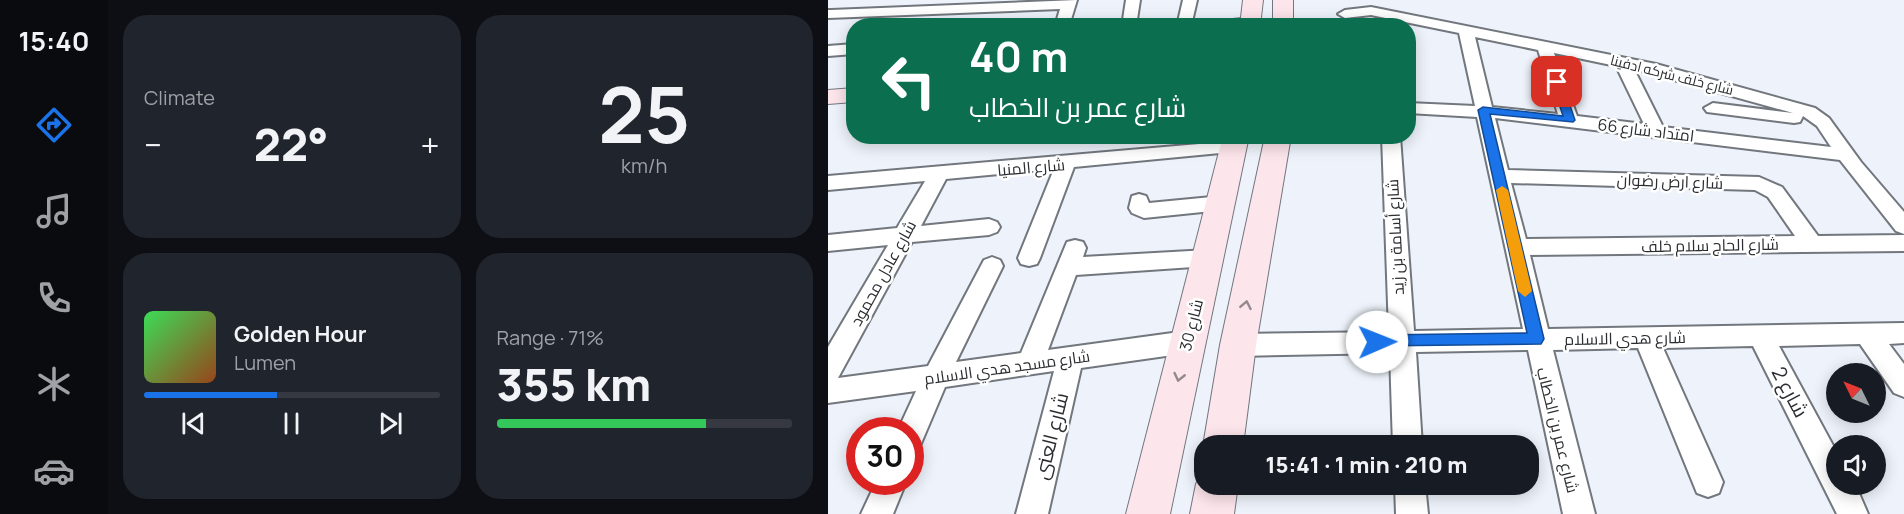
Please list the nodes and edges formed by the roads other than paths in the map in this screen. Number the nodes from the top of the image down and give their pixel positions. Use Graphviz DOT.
graph roads {
  1 [pos="845,0"];
  2 [pos="1133,0"];
  3 [pos="1190,0"];
  4 [pos="1253,0"];
  5 [pos="1283,0"];
  6 [pos="1354,0"];
  7 [pos="1070,2"];
  8 [pos="1371,11"];
  9 [pos="1346,14"];
  10 [pos="830,16"];
  11 [pos="1065,18"];
  12 [pos="1130,18"];
  13 [pos="1186,18"];
  14 [pos="1252,18"];
  15 [pos="1283,18"];
  16 [pos="1378,18"];
  17 [pos="1404,18"];
  18 [pos="1416,20"];
  19 [pos="1466,31"];
  20 [pos="1544,45"];
  21 [pos="846,50"];
  22 [pos="828,51"];
  23 [pos="1622,62"];
  24 [pos="846,96"];
  25 [pos="828,97"];
  26 [pos="1416,108"];
  27 [pos="1713,108"];
  28 [pos="1483,110"];
  29 [pos="846,112"];
  30 [pos="828,113"];
  31 [pos="1569,120"];
  32 [pos="1823,122"];
  33 [pos="1656,131"];
  34 [pos="1220,144"];
  35 [pos="1235,144"];
  36 [pos="1276,144"];
  37 [pos="1390,144"];
  38 [pos="1846,155"];
  39 [pos="1066,164"];
  40 [pos="939,174"];
  41 [pos="1499,176"];
  42 [pos="828,183"];
  43 [pos="1139,201"];
  44 [pos="1222,203"];
  45 [pos="1904,226"];
  46 [pos="989,227"];
  47 [pos="904,235"];
  48 [pos="828,243"];
  49 [pos="1904,243"];
  50 [pos="1812,244"];
  51 [pos="1515,247"];
  52 [pos="1029,258"];
  53 [pos="1208,258"];
  54 [pos="992,266"];
  55 [pos="1904,333"];
  56 [pos="1867,334"];
  57 [pos="1760,335"];
  58 [pos="1646,337"];
  59 [pos="1536,339"];
  60 [pos="1400,341"];
  61 [pos="1187,342"];
  62 [pos="1238,345"];
  63 [pos="1070,358"];
  64 [pos="1030,364"];
  65 [pos="828,371"];
  66 [pos="936,376"];
  67 [pos="1904,385"];
  68 [pos="828,391"];
  69 [pos="918,417"];
  70 [pos="1225,435"];
  71 [pos="1407,435"];
  72 [pos="1826,462"];
  73 [pos="1707,482"];
  74 [pos="886,495"];
  75 [pos="1215,495"];
  76 [pos="1411,495"];
  77 [pos="1843,495"];
  78 [pos="1853,513"];
  79 [pos="878,514"];
  80 [pos="1032,514"];
  81 [pos="1148,514"];
  82 [pos="1212,514"];
  83 [pos="1412,514"];
  84 [pos="1579,514"];
  1 -- 10 [label="street"];
  2 -- 12 [label="street"];
  3 -- 13 [label="street"];
  4 -- 14 [label="street"];
  5 -- 15 [label="street"];
  6 -- 8 [label="street"];
  7 -- 10 [label="street"];
  7 -- 11 [label="street"];
  8 -- 9 [label="street"];
  8 -- 16 [label="street"];
  8 -- 17 [label="street, شارع خلف شركه ادفينا"];
  18 -- 19 [label="street, شارع خلف شركه ادفينا"];
  19 -- 20 [label="street, شارع خلف شركه ادفينا"];
  19 -- 28 [label="street, شارع عمر بن الخطاب"];
  20 -- 23 [label="street, شارع خلف شركه ادفينا"];
  20 -- 31 [label="street"];
  21 -- 22 [label="street"];
  23 -- 32 [label="street, شارع خلف شركه ادفينا"];
  23 -- 33 [label="street"];
  24 -- 25 [label="street"];
  26 -- 28 [label="street, امتداد شارع 66"];
  27 -- 32 [label="street"];
  28 -- 31 [label="street, امتداد شارع 66"];
  28 -- 41 [label="street, شارع عمر بن الخطاب"];
  29 -- 30 [label="street"];
  31 -- 33 [label="street, امتداد شارع 66"];
  32 -- 38 [label="street, شارع خلف شركه ادفينا"];
  33 -- 38 [label="street, امتداد شارع 66"];
  34 -- 39 [label="street, شارع المنيا"];
  35 -- 44 [label="street, شارع 30"];
  62 -- 36 [label="street, one-way"];
  37 -- 60 [label="street, شارع أسامة بن زيد"];
  38 -- 45 [label="street, شارع خلف شركه ادفينا"];
  39 -- 40 [label="street, شارع المنيا"];
  39 -- 52 [label="street"];
  40 -- 42 [label="street, شارع المنيا"];
  40 -- 47 [label="street, شارع عادل محمود"];
  41 -- 50 [label="street, شارع ارض رضوان"];
  41 -- 51 [label="street, شارع عمر بن الخطاب"];
  43 -- 44 [label="street"];
  44 -- 53 [label="street, شارع 30"];
  46 -- 47 [label="street"];
  47 -- 48 [label="street"];
  47 -- 65 [label="street, شارع عادل محمود"];
  49 -- 50 [label="street, شارع الحاج سلام خلف"];
  50 -- 51 [label="street, شارع الحاج سلام خلف"];
  51 -- 59 [label="street, شارع عمر بن الخطاب"];
  53 -- 61 [label="street, شارع 30"];
  53 -- 64 [label="street"];
  54 -- 66 [label="street"];
  55 -- 56 [label="street, شارع هدي الاسلام"];
  56 -- 57 [label="street, شارع هدي الاسلام"];
  56 -- 67 [label="street"];
  57 -- 58 [label="street, شارع هدي الاسلام"];
  57 -- 72 [label="street, شارع 2"];
  58 -- 59 [label="street, شارع هدي الاسلام"];
  58 -- 73 [label="street"];
  59 -- 60 [label="street, شارع هدي الاسلام"];
  59 -- 84 [label="street, شارع عمر بن الخطاب"];
  60 -- 62 [label="street, شارع هدي الاسلام"];
  60 -- 71 [label="street, شارع أسامة بن زيد"];
  61 -- 63 [label="street, شارع مسجد هدي الاسلام"];
  61 -- 81 [label="street, شارع 30, one-way"];
  62 -- 70 [label="street"];
  63 -- 64 [label="street, شارع مسجد هدي الاسلام"];
  63 -- 80 [label="street, شارع العنى"];
  64 -- 66 [label="street, شارع مسجد هدي الاسلام"];
  66 -- 68 [label="street, شارع مسجد هدي الاسلام"];
  66 -- 69 [label="street"];
  74 -- 79 [label="street"];
  75 -- 82 [label="street"];
  76 -- 83 [label="street"];
  77 -- 78 [label="street, شارع 2"];
}
